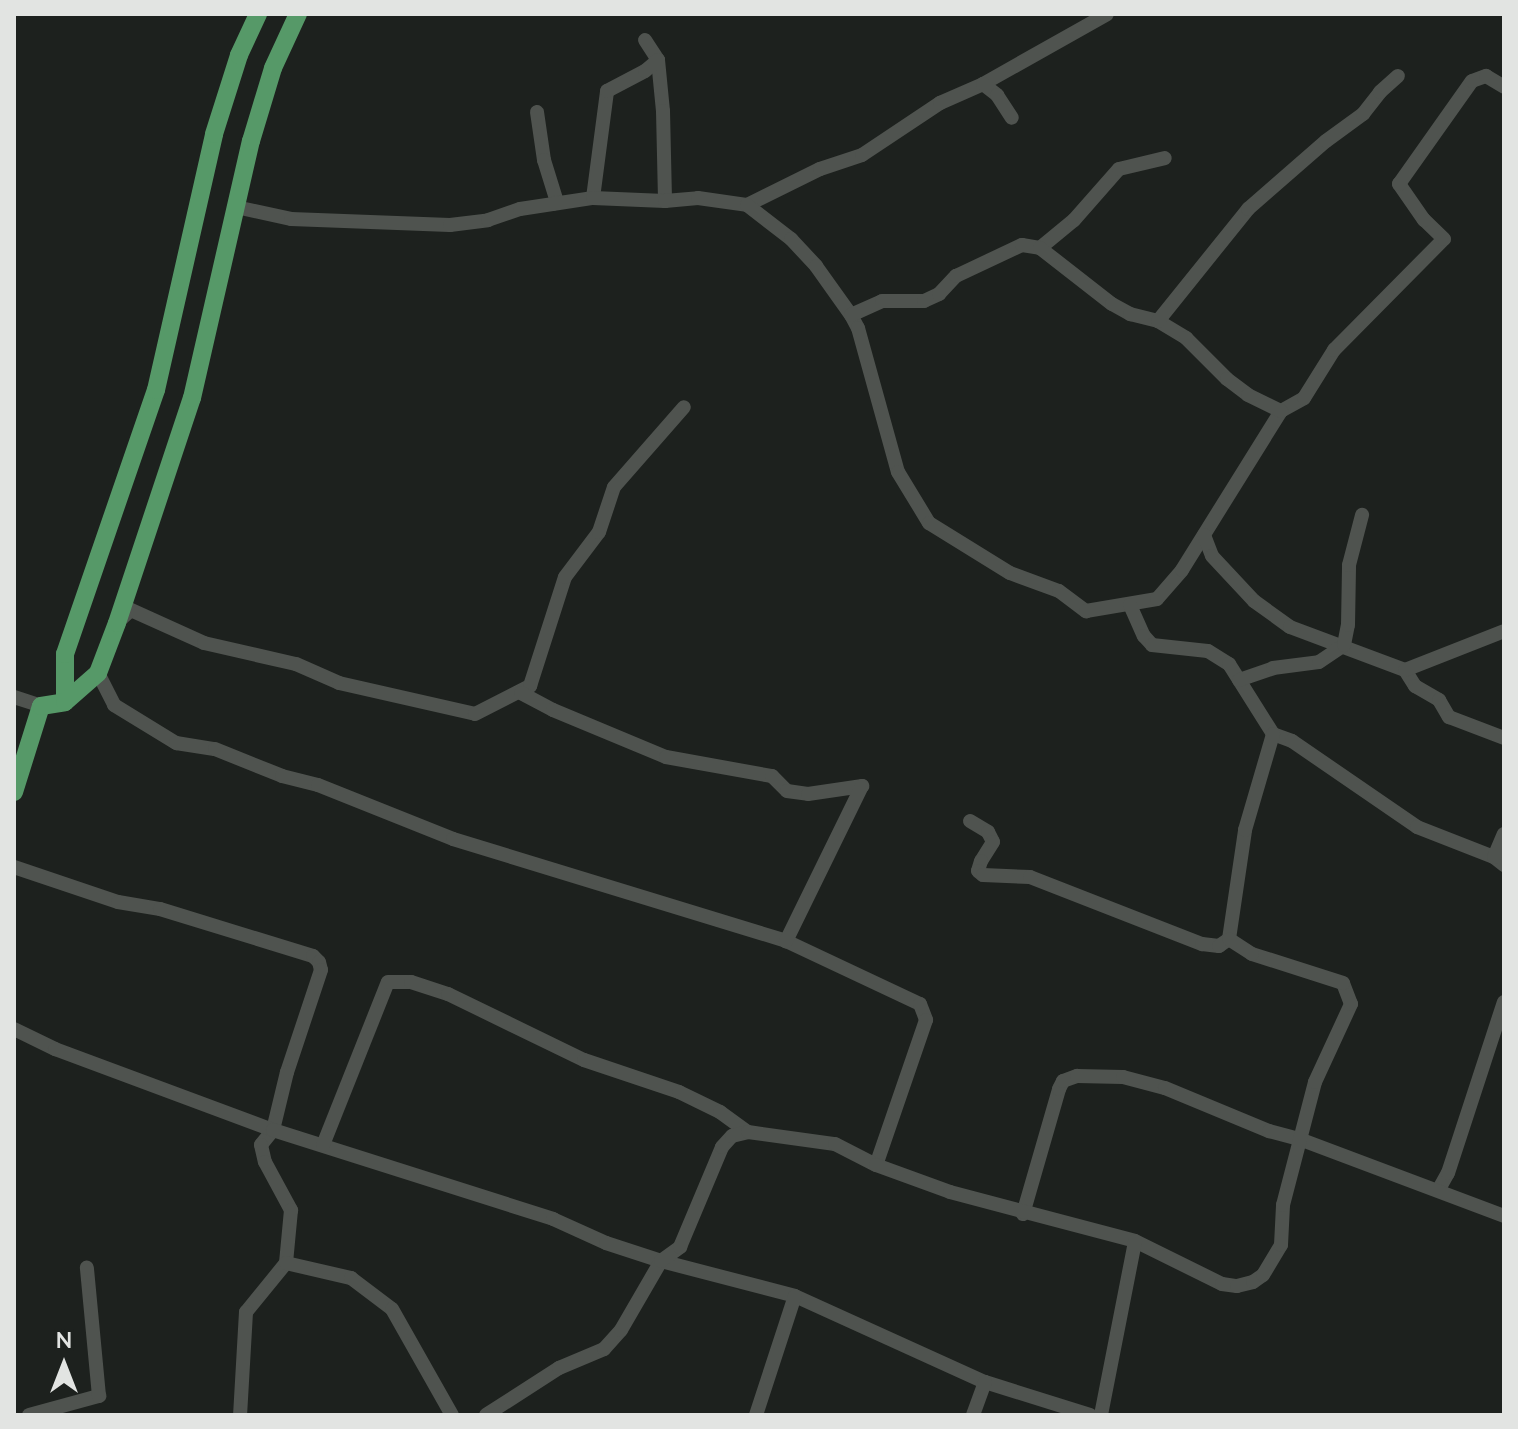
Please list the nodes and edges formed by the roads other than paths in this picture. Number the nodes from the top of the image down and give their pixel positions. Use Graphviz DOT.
graph roads {
  1 [pos="258,14"];
  2 [pos="298,14"];
  3 [pos="1107,14"];
  4 [pos="645,40"];
  5 [pos="658,60"];
  6 [pos="1398,76"];
  7 [pos="983,84"];
  8 [pos="1504,87"];
  9 [pos="537,112"];
  10 [pos="1012,118"];
  11 [pos="1165,158"];
  12 [pos="593,198"];
  13 [pos="665,201"];
  14 [pos="553,204"];
  15 [pos="747,205"];
  16 [pos="236,207"];
  17 [pos="1040,248"];
  18 [pos="851,315"];
  19 [pos="1158,321"];
  20 [pos="684,407"];
  21 [pos="1281,411"];
  22 [pos="1362,515"];
  23 [pos="1204,535"];
  24 [pos="1130,605"];
  25 [pos="117,623"];
  26 [pos="1504,631"];
  27 [pos="1344,645"];
  28 [pos="1405,670"];
  29 [pos="98,673"];
  30 [pos="1239,680"];
  31 [pos="521,693"];
  32 [pos="14,697"];
  33 [pos="65,702"];
  34 [pos="41,706"];
  35 [pos="1273,734"];
  36 [pos="1504,738"];
  37 [pos="14,792"];
  38 [pos="970,821"];
  39 [pos="1504,834"];
  40 [pos="1499,861"];
  41 [pos="14,867"];
  42 [pos="1229,939"];
  43 [pos="786,941"];
  44 [pos="1504,1002"];
  45 [pos="14,1029"];
  46 [pos="1498,1044"];
  47 [pos="273,1130"];
  48 [pos="748,1132"];
  49 [pos="1302,1140"];
  50 [pos="323,1145"];
  51 [pos="876,1165"];
  52 [pos="1439,1189"];
  53 [pos="1023,1214"];
  54 [pos="1504,1216"];
  55 [pos="1135,1241"];
  56 [pos="661,1261"];
  57 [pos="286,1263"];
  58 [pos="87,1268"];
  59 [pos="795,1296"];
  60 [pos="985,1382"];
  61 [pos="29,1415"];
  62 [pos="240,1415"];
  63 [pos="452,1415"];
  64 [pos="486,1415"];
  65 [pos="756,1415"];
  66 [pos="973,1415"];
  67 [pos="1090,1415"];
  68 [pos="1101,1415"];
  1 -- 33 [label="main road"];
  2 -- 16 [label="main road"];
  3 -- 7 [label="street"];
  4 -- 5 [label="street"];
  5 -- 12 [label="street"];
  5 -- 13 [label="street"];
  6 -- 19 [label="street"];
  7 -- 10 [label="street"];
  7 -- 15 [label="street"];
  8 -- 21 [label="street"];
  9 -- 14 [label="street"];
  11 -- 17 [label="street"];
  12 -- 13 [label="street"];
  12 -- 14 [label="street"];
  13 -- 15 [label="street"];
  14 -- 16 [label="street"];
  15 -- 18 [label="street"];
  16 -- 25 [label="main road"];
  17 -- 18 [label="street"];
  17 -- 19 [label="street"];
  18 -- 24 [label="street"];
  19 -- 21 [label="street"];
  20 -- 31 [label="street"];
  21 -- 23 [label="street"];
  22 -- 27 [label="street"];
  23 -- 24 [label="street"];
  23 -- 27 [label="street"];
  24 -- 30 [label="street"];
  25 -- 29 [label="main road"];
  25 -- 31 [label="street"];
  26 -- 28 [label="street"];
  27 -- 28 [label="street"];
  27 -- 30 [label="street"];
  28 -- 36 [label="street"];
  29 -- 33 [label="main road"];
  29 -- 43 [label="street"];
  30 -- 35 [label="street"];
  31 -- 43 [label="street"];
  32 -- 34 [label="street"];
  33 -- 34 [label="main road"];
  34 -- 37 [label="main road"];
  35 -- 40 [label="street"];
  35 -- 42 [label="street"];
  38 -- 42 [label="street"];
  39 -- 40 [label="street"];
  41 -- 47 [label="street"];
  42 -- 49 [label="street"];
  43 -- 51 [label="street"];
  44 -- 46 [label="street"];
  45 -- 47 [label="street"];
  46 -- 52 [label="street"];
  47 -- 50 [label="street"];
  47 -- 57 [label="street"];
  48 -- 50 [label="street"];
  48 -- 51 [label="street"];
  48 -- 56 [label="street"];
  49 -- 52 [label="street"];
  49 -- 53 [label="street"];
  49 -- 55 [label="street"];
  50 -- 56 [label="street"];
  51 -- 53 [label="street"];
  52 -- 54 [label="street"];
  53 -- 55 [label="street"];
  55 -- 68 [label="street"];
  56 -- 59 [label="street"];
  56 -- 64 [label="street"];
  57 -- 62 [label="street"];
  57 -- 63 [label="street"];
  58 -- 61 [label="street"];
  59 -- 60 [label="street"];
  59 -- 65 [label="street"];
  60 -- 66 [label="street"];
  60 -- 67 [label="street"];
}
